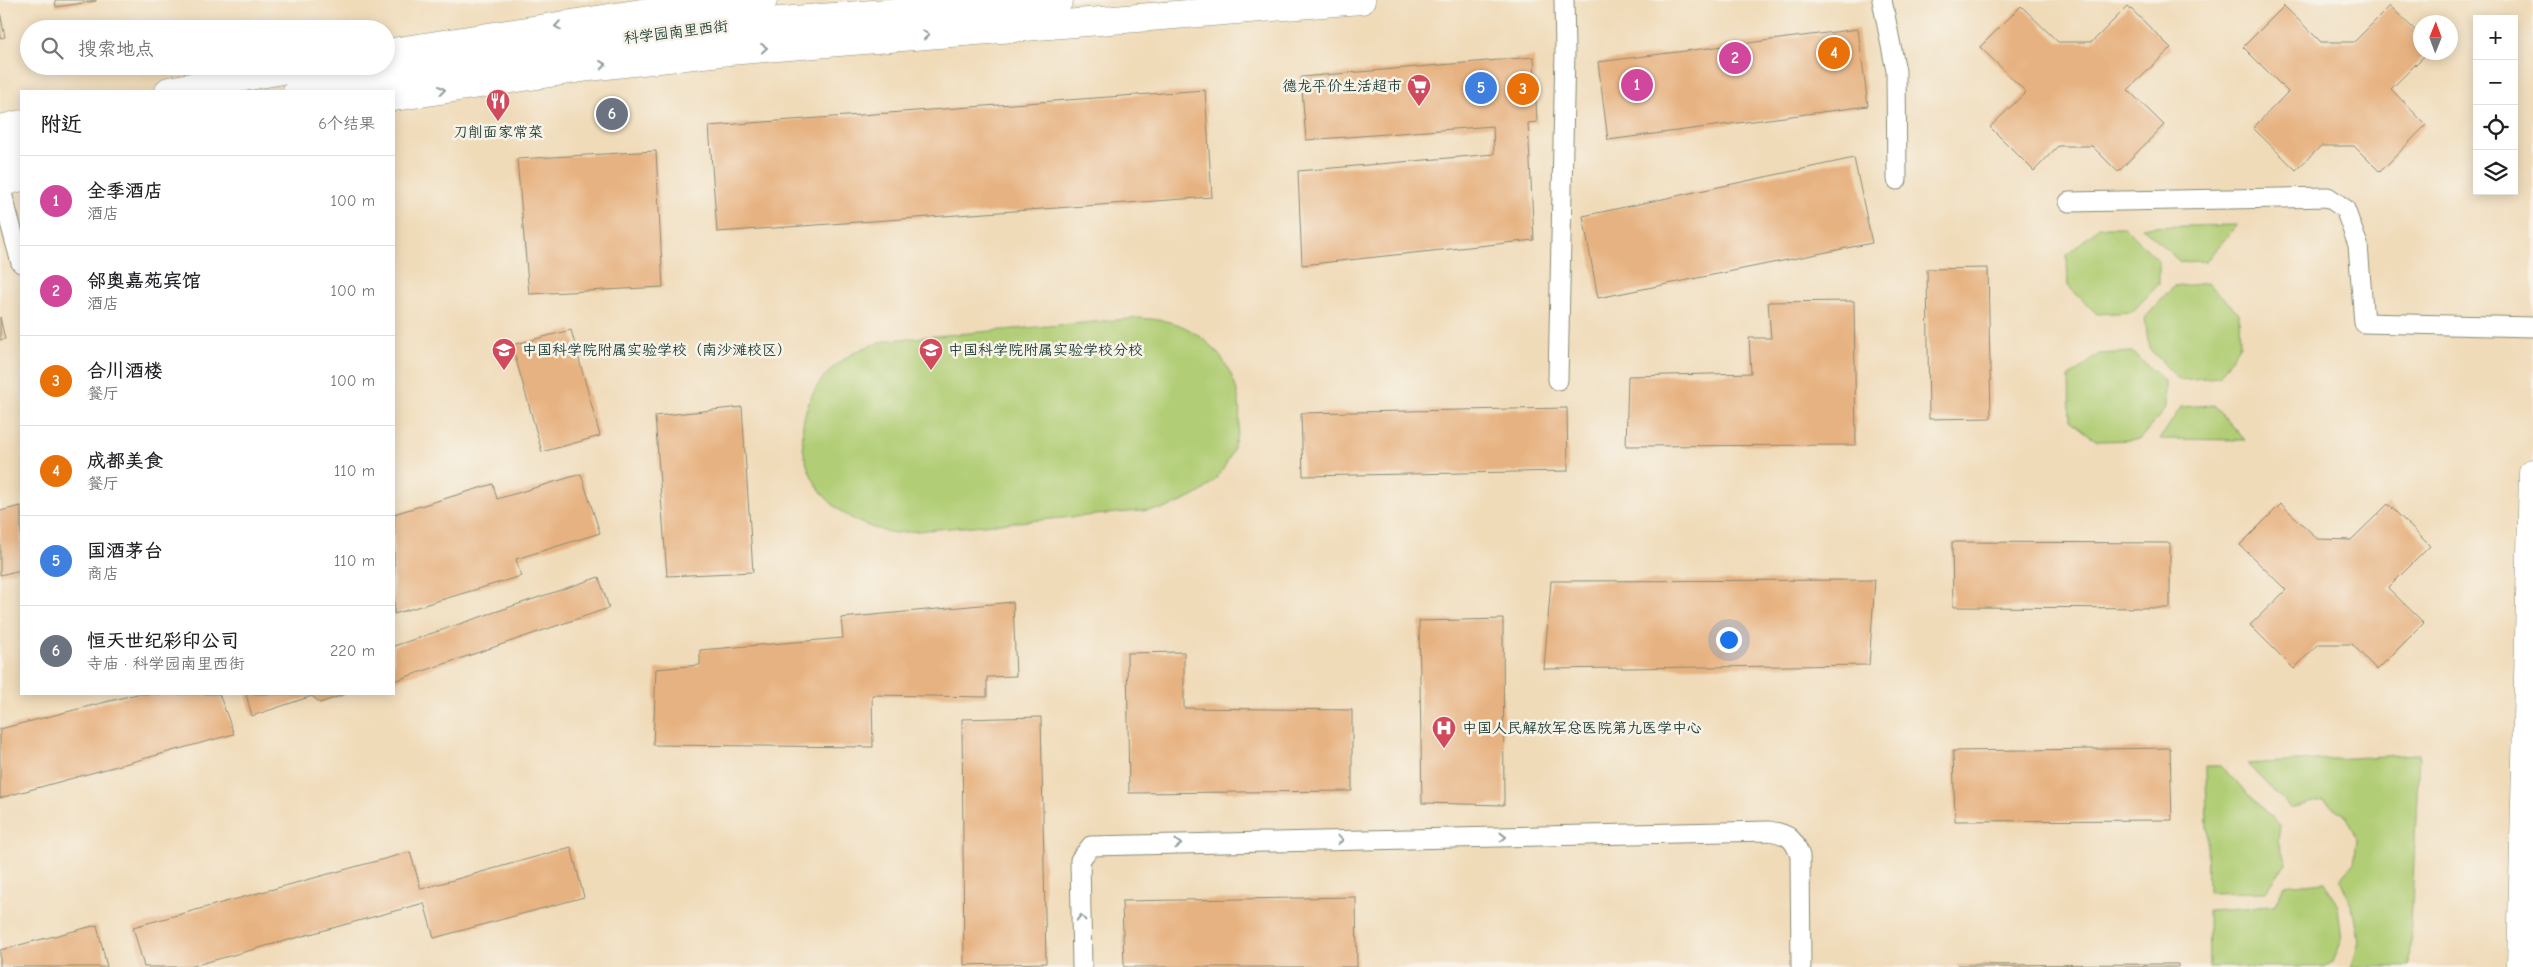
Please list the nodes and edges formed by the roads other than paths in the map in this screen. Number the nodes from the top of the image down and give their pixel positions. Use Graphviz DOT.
graph roads {
  1 [pos="763,0"];
  2 [pos="1059,0"];
  3 [pos="1361,0"];
  4 [pos="1564,0"];
  5 [pos="1882,0"];
  6 [pos="681,23"];
  7 [pos="395,52"];
  8 [pos="395,74"];
  9 [pos="255,75"];
  10 [pos="387,75"];
  11 [pos="174,90"];
  12 [pos="303,90"];
  13 [pos="395,97"];
  14 [pos="20,124"];
  15 [pos="0,129"];
  16 [pos="20,151"];
  17 [pos="0,156"];
  18 [pos="20,177"];
  19 [pos="1897,180"];
  20 [pos="0,184"];
  21 [pos="2069,202"];
  22 [pos="20,258"];
  23 [pos="2533,327"];
  24 [pos="1558,380"];
  25 [pos="2533,473"];
  26 [pos="1082,967"];
  27 [pos="1800,967"];
  28 [pos="2521,967"];
  1 -- 6 [label="street"];
  2 -- 6 [label="street, 科学园南里西街"];
  6 -- 3 [label="street, one-way"];
  4 -- 24 [label="lane"];
  5 -- 19 [label="lane"];
  6 -- 7 [label="street, one-way"];
  6 -- 8 [label="street, 科学园南里西街"];
  13 -- 6 [label="street, one-way"];
  9 -- 11 [label="street"];
  10 -- 12 [label="street, 科学园南里西街"];
  14 -- 15 [label="street"];
  16 -- 17 [label="street"];
  18 -- 20 [label="street"];
  20 -- 22 [label="lane"];
  21 -- 23 [label="lane"];
  25 -- 28 [label="street"];
  26 -- 27 [label="lane, one-way"];
}
